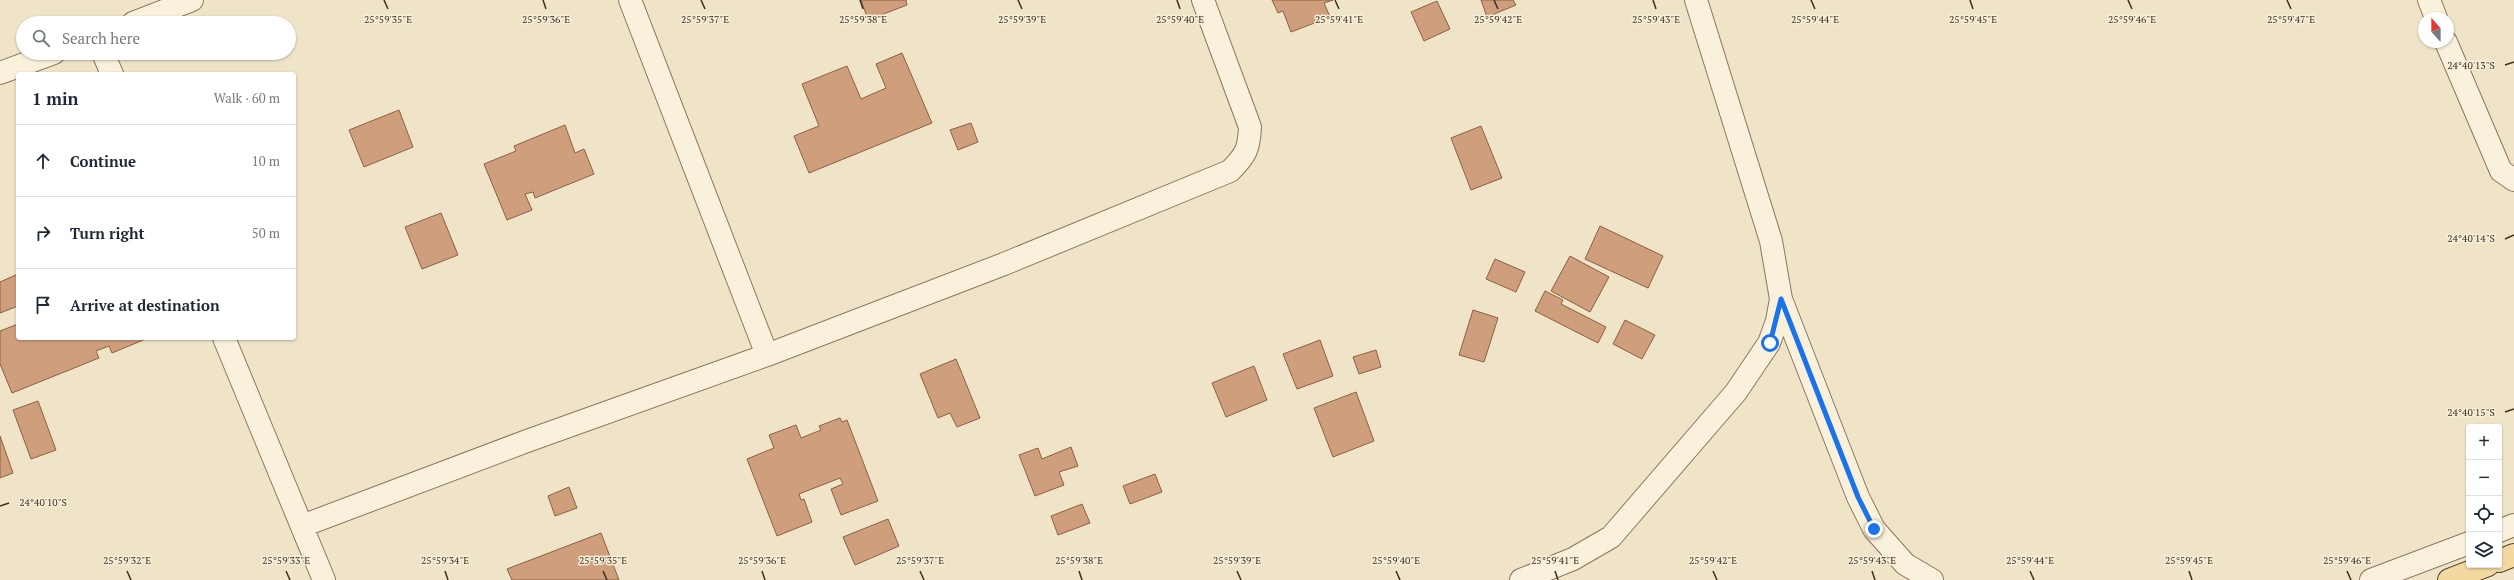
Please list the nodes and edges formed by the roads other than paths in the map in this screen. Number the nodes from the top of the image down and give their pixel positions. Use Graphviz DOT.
graph roads {
  1 [pos="192,0"];
  2 [pos="630,0"];
  3 [pos="1203,0"];
  4 [pos="1696,0"];
  5 [pos="2429,0"];
  6 [pos="2434,12"];
  7 [pos="151,16"];
  8 [pos="2449,48"];
  9 [pos="35,60"];
  10 [pos="106,60"];
  11 [pos="111,72"];
  12 [pos="0,73"];
  13 [pos="2514,180"];
  14 [pos="1781,299"];
  15 [pos="225,340"];
  16 [pos="767,355"];
  17 [pos="2514,525"];
  18 [pos="302,526"];
  19 [pos="2502,530"];
  20 [pos="2466,544"];
  21 [pos="2514,555"];
  22 [pos="2502,560"];
  23 [pos="2480,568"];
  24 [pos="324,580"];
  25 [pos="1521,580"];
  26 [pos="1932,580"];
  27 [pos="2371,580"];
  28 [pos="2449,580"];
  1 -- 7 [label="street"];
  2 -- 16 [label="street"];
  3 -- 16 [label="street"];
  4 -- 14 [label="street"];
  5 -- 6 [label="street"];
  8 -- 13 [label="street"];
  9 -- 12 [label="street"];
  10 -- 11 [label="street"];
  14 -- 25 [label="street"];
  14 -- 26 [label="street"];
  15 -- 18 [label="street"];
  16 -- 18 [label="street"];
  17 -- 19 [label="street"];
  18 -- 24 [label="street"];
  20 -- 27 [label="street"];
  21 -- 22 [label="main road"];
  23 -- 28 [label="main road"];
}
